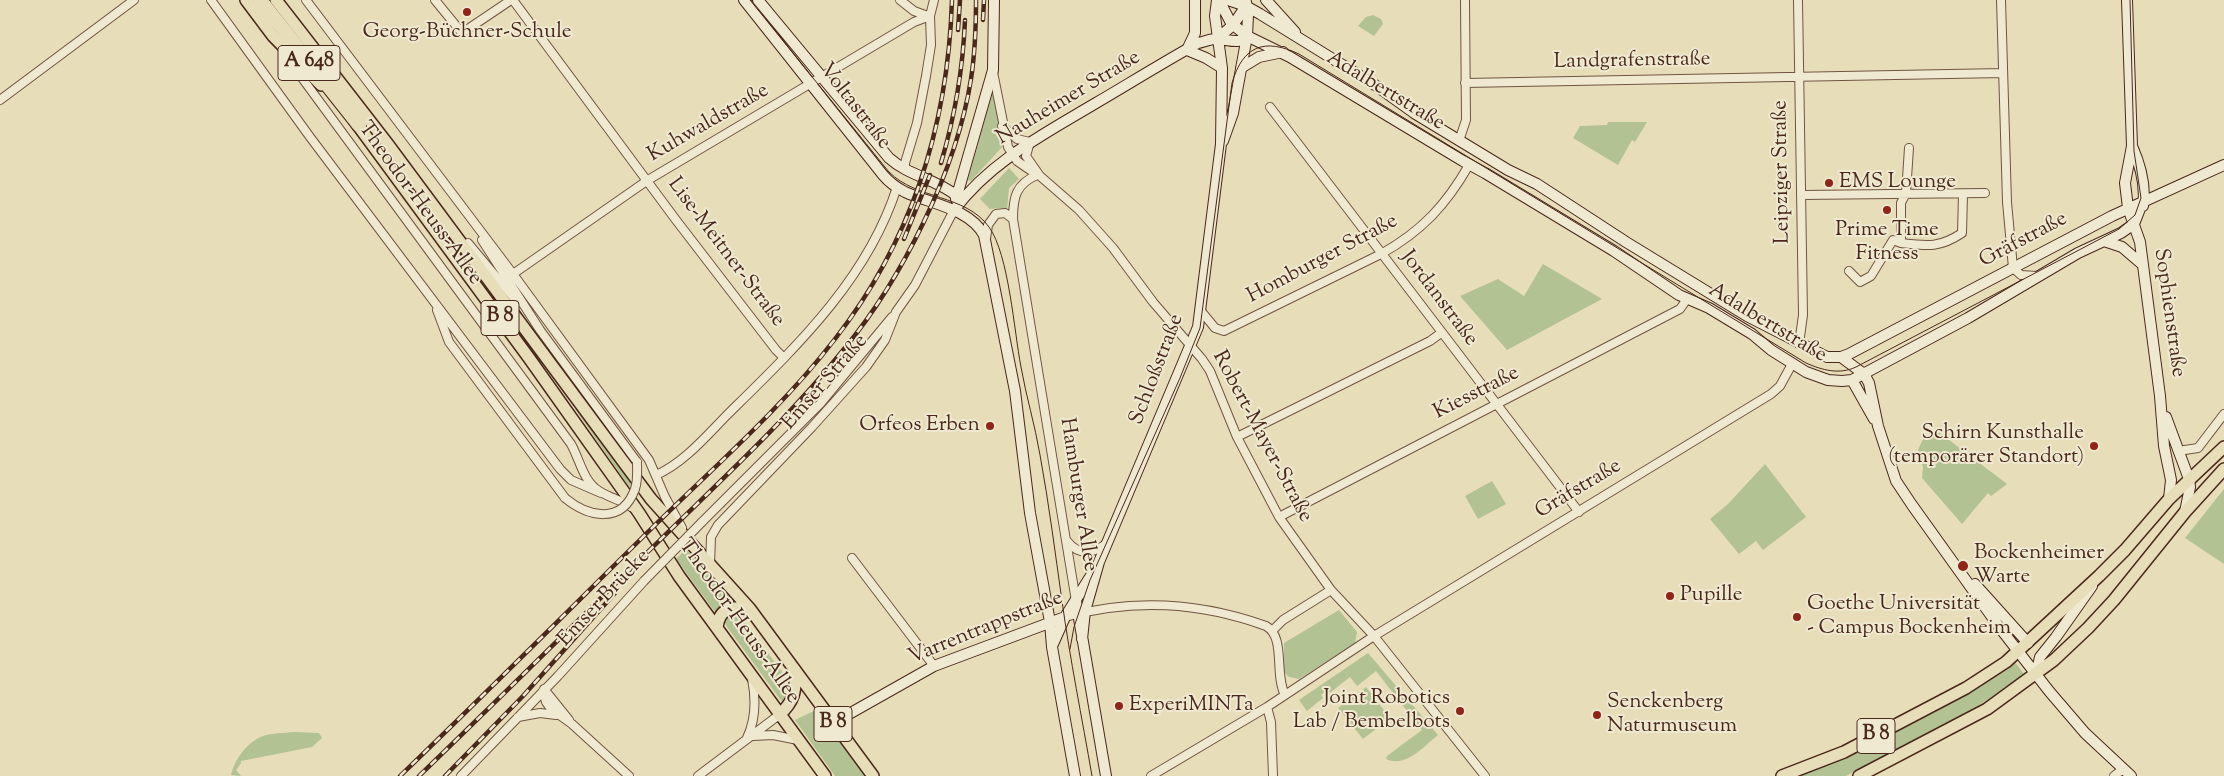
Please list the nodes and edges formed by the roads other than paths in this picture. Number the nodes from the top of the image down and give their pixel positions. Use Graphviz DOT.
graph roads {
  1 [pos="211,0"];
  2 [pos="246,0"];
  3 [pos="260,0"];
  4 [pos="276,0"];
  5 [pos="306,0"];
  6 [pos="435,0"];
  7 [pos="512,0"];
  8 [pos="744,0"];
  9 [pos="758,0"];
  10 [pos="900,0"];
  11 [pos="934,0"];
  12 [pos="994,0"];
  13 [pos="1195,0"];
  14 [pos="1218,0"];
  15 [pos="1228,0"];
  16 [pos="1266,0"];
  17 [pos="1465,0"];
  18 [pos="1798,0"];
  19 [pos="2001,0"];
  20 [pos="2127,0"];
  21 [pos="131,1"];
  22 [pos="1246,3"];
  23 [pos="930,16"];
  24 [pos="1233,25"];
  25 [pos="273,36"];
  26 [pos="1248,36"];
  27 [pos="1217,38"];
  28 [pos="1300,39"];
  29 [pos="1187,50"];
  30 [pos="1283,52"];
  31 [pos="1222,68"];
  32 [pos="1241,68"];
  33 [pos="993,70"];
  34 [pos="2003,73"];
  35 [pos="1799,76"];
  36 [pos="824,77"];
  37 [pos="1465,83"];
  38 [pos="812,84"];
  39 [pos="0,100"];
  40 [pos="1270,107"];
  41 [pos="359,125"];
  42 [pos="1002,126"];
  43 [pos="1459,141"];
  44 [pos="1030,142"];
  45 [pos="1222,144"];
  46 [pos="2132,146"];
  47 [pos="1909,148"];
  48 [pos="1444,150"];
  49 [pos="1013,154"];
  50 [pos="1466,163"];
  51 [pos="2224,165"];
  52 [pos="905,170"];
  53 [pos="1039,175"];
  54 [pos="648,180"];
  55 [pos="418,184"];
  56 [pos="448,188"];
  57 [pos="897,188"];
  58 [pos="1548,193"];
  59 [pos="1906,193"];
  60 [pos="1985,193"];
  61 [pos="1801,194"];
  62 [pos="1963,194"];
  63 [pos="957,196"];
  64 [pos="2144,201"];
  65 [pos="1541,207"];
  66 [pos="2128,208"];
  67 [pos="954,210"];
  68 [pos="1014,220"];
  69 [pos="2136,229"];
  70 [pos="986,239"];
  71 [pos="2104,241"];
  72 [pos="1902,243"];
  73 [pos="1382,254"];
  74 [pos="2143,265"];
  75 [pos="2013,268"];
  76 [pos="1849,271"];
  77 [pos="1676,272"];
  78 [pos="513,274"];
  79 [pos="2038,276"];
  80 [pos="1666,286"];
  81 [pos="1687,299"];
  82 [pos="433,301"];
  83 [pos="1201,311"];
  84 [pos="896,312"];
  85 [pos="540,330"];
  86 [pos="1441,333"];
  87 [pos="1799,344"];
  88 [pos="1870,344"];
  89 [pos="1191,346"];
  90 [pos="1841,357"];
  91 [pos="784,358"];
  92 [pos="1792,364"];
  93 [pos="1854,365"];
  94 [pos="1864,374"];
  95 [pos="1852,380"];
  96 [pos="2160,396"];
  97 [pos="1495,404"];
  98 [pos="2224,414"];
  99 [pos="1878,426"];
  100 [pos="1237,437"];
  101 [pos="2224,447"];
  102 [pos="2178,451"];
  103 [pos="2224,469"];
  104 [pos="656,475"];
  105 [pos="2170,476"];
  106 [pos="2213,482"];
  107 [pos="2187,484"];
  108 [pos="601,492"];
  109 [pos="2169,499"];
  110 [pos="1579,512"];
  111 [pos="2185,512"];
  112 [pos="638,513"];
  113 [pos="1279,517"];
  114 [pos="1066,540"];
  115 [pos="1108,543"];
  116 [pos="692,545"];
  117 [pos="852,558"];
  118 [pos="1099,562"];
  119 [pos="710,564"];
  120 [pos="1958,568"];
  121 [pos="2099,576"];
  122 [pos="1331,590"];
  123 [pos="1076,601"];
  124 [pos="750,609"];
  125 [pos="1081,612"];
  126 [pos="1065,617"];
  127 [pos="1050,622"];
  128 [pos="717,628"];
  129 [pos="1273,630"];
  130 [pos="1374,636"];
  131 [pos="2028,642"];
  132 [pos="1052,647"];
  133 [pos="2018,652"];
  134 [pos="934,666"];
  135 [pos="795,671"];
  136 [pos="2036,675"];
  137 [pos="752,676"];
  138 [pos="544,690"];
  139 [pos="1285,695"];
  140 [pos="1267,707"];
  141 [pos="558,715"];
  142 [pos="779,715"];
  143 [pos="518,717"];
  144 [pos="572,724"];
  145 [pos="833,724"];
  146 [pos="749,738"];
  147 [pos="798,740"];
  148 [pos="2123,769"];
  149 [pos="461,776"];
  150 [pos="629,776"];
  151 [pos="698,776"];
  152 [pos="825,776"];
  153 [pos="873,776"];
  154 [pos="1075,776"];
  155 [pos="1106,776"];
  156 [pos="1151,776"];
  157 [pos="1273,776"];
  158 [pos="1485,776"];
  159 [pos="1782,776"];
  160 [pos="1859,776"];
  161 [pos="2114,776"];
  162 [pos="2132,776"];
  1 -- 82 [label="street, Theodor-Heuss-Allee"];
  2 -- 25 [label="main road, Theodor-Heuss-Allee"];
  3 -- 41 [label="highway, Theodor-Heuss-Allee / A 648"];
  4 -- 55 [label="main road, Theodor-Heuss-Allee / B 8"];
  5 -- 56 [label="street, Theodor-Heuss-Allee"];
  6 -- 7 [label="street"];
  7 -- 54 [label="street, Lise-Meitner-Straße"];
  8 -- 38 [label="street, Voltastraße"];
  9 -- 36 [label="street, Voltastraße"];
  10 -- 23 [label="street"];
  11 -- 23 [label="street"];
  12 -- 33 [label="street"];
  13 -- 29 [label="street"];
  14 -- 24 [label="street, Adalbertstraße"];
  14 -- 27 [label="street, Schloßstraße"];
  15 -- 22 [label="street, Adalbertstraße"];
  16 -- 28 [label="street"];
  17 -- 37 [label="street"];
  18 -- 35 [label="street, Leipziger Straße"];
  19 -- 34 [label="street"];
  20 -- 46 [label="street, Sophienstraße"];
  21 -- 39 [label="street"];
  22 -- 24 [label="street, Nauheimer Straße"];
  22 -- 26 [label="street, Schloßstraße"];
  22 -- 28 [label="street, Adalbertstraße"];
  23 -- 36 [label="street, Kuhwaldstraße"];
  23 -- 52 [label="street"];
  24 -- 26 [label="street, Adalbertstraße"];
  24 -- 27 [label="street, Nauheimer Straße"];
  25 -- 41 [label="main road, Theodor-Heuss-Allee"];
  25 -- 108 [label="street, Theodor-Heuss-Allee"];
  26 -- 27 [label="street, Nauheimer Straße"];
  26 -- 30 [label="street, Adalbertstraße"];
  26 -- 32 [label="street, Schloßstraße"];
  27 -- 29 [label="street, Nauheimer Straße"];
  27 -- 31 [label="street, Schloßstraße"];
  28 -- 43 [label="street, Adalbertstraße"];
  29 -- 31 [label="street"];
  29 -- 44 [label="street, Nauheimer Straße"];
  30 -- 32 [label="street"];
  30 -- 48 [label="street, Adalbertstraße"];
  31 -- 45 [label="street, Schloßstraße"];
  32 -- 45 [label="street, Schloßstraße"];
  33 -- 42 [label="street"];
  33 -- 63 [label="street"];
  34 -- 35 [label="street, Landgrafenstraße"];
  34 -- 75 [label="street"];
  35 -- 37 [label="street, Landgrafenstraße"];
  35 -- 61 [label="street, Leipziger Straße"];
  36 -- 38 [label="street, Kuhwaldstraße"];
  36 -- 52 [label="street, Voltastraße"];
  37 -- 43 [label="street"];
  38 -- 54 [label="street, Kuhwaldstraße"];
  38 -- 57 [label="street, Voltastraße"];
  40 -- 73 [label="street, Jordanstraße"];
  41 -- 112 [label="main road, Theodor-Heuss-Allee / B 8"];
  42 -- 44 [label="street"];
  42 -- 49 [label="street"];
  43 -- 48 [label="street"];
  43 -- 50 [label="street"];
  43 -- 58 [label="street, Adalbertstraße"];
  44 -- 49 [label="street, Nauheimer Straße"];
  44 -- 53 [label="street, Robert-Mayer-Straße"];
  45 -- 83 [label="street, Schloßstraße"];
  46 -- 64 [label="street, Sophienstraße"];
  46 -- 66 [label="street, Sophienstraße"];
  47 -- 59 [label="street"];
  48 -- 50 [label="street, Adalbertstraße"];
  49 -- 53 [label="street, Robert-Mayer-Straße"];
  49 -- 67 [label="street, Nauheimer Straße"];
  50 -- 65 [label="street, Adalbertstraße"];
  50 -- 73 [label="street, Homburger Straße"];
  51 -- 64 [label="street, Gräfstraße"];
  52 -- 63 [label="street, Voltastraße"];
  53 -- 68 [label="street, Hamburger Allee"];
  53 -- 89 [label="street, Robert-Mayer-Straße"];
  54 -- 78 [label="street, Kuhwaldstraße"];
  54 -- 91 [label="street, Lise-Meitner-Straße"];
  55 -- 85 [label="street, Theodor-Heuss-Allee"];
  55 -- 116 [label="main road, Theodor-Heuss-Allee / B 8"];
  56 -- 78 [label="street, Theodor-Heuss-Allee"];
  56 -- 85 [label="street, Theodor-Heuss-Allee"];
  57 -- 67 [label="street, Voltastraße"];
  57 -- 91 [label="street"];
  58 -- 65 [label="street"];
  58 -- 77 [label="street, Adalbertstraße"];
  59 -- 61 [label="street"];
  59 -- 62 [label="street"];
  59 -- 72 [label="street"];
  60 -- 62 [label="street"];
  61 -- 87 [label="street, Leipziger Straße"];
  62 -- 72 [label="street"];
  63 -- 67 [label="street"];
  64 -- 66 [label="street, Gräfstraße"];
  64 -- 69 [label="street"];
  65 -- 80 [label="street, Adalbertstraße"];
  66 -- 69 [label="street, Sophienstraße"];
  66 -- 75 [label="street, Gräfstraße"];
  67 -- 70 [label="street"];
  67 -- 84 [label="street, Emser Straße"];
  68 -- 70 [label="street"];
  68 -- 114 [label="street, Hamburger Allee"];
  69 -- 71 [label="street, Gräfstraße"];
  69 -- 74 [label="street, Sophienstraße"];
  70 -- 127 [label="street"];
  71 -- 74 [label="street"];
  71 -- 79 [label="street, Gräfstraße"];
  72 -- 76 [label="street"];
  73 -- 83 [label="street, Homburger Straße"];
  73 -- 86 [label="street, Jordanstraße"];
  74 -- 96 [label="street, Sophienstraße"];
  75 -- 79 [label="street"];
  75 -- 88 [label="street, Gräfstraße"];
  77 -- 80 [label="street, Adalbertstraße"];
  77 -- 87 [label="street, Adalbertstraße"];
  78 -- 104 [label="street, Theodor-Heuss-Allee"];
  79 -- 94 [label="street, Gräfstraße"];
  80 -- 81 [label="street, Adalbertstraße"];
  81 -- 92 [label="street, Adalbertstraße"];
  81 -- 97 [label="street, Kiesstraße"];
  82 -- 85 [label="street, Theodor-Heuss-Allee, bridge"];
  82 -- 108 [label="street, Theodor-Heuss-Allee"];
  83 -- 89 [label="street, Schloßstraße"];
  84 -- 119 [label="street, Emser Straße"];
  84 -- 138 [label="street, Emser Brücke, bridge"];
  86 -- 97 [label="street, Jordanstraße"];
  86 -- 100 [label="street"];
  87 -- 90 [label="street, Adalbertstraße"];
  88 -- 90 [label="street, Gräfstraße"];
  88 -- 93 [label="street, Gräfstraße"];
  89 -- 100 [label="street, Robert-Mayer-Straße"];
  89 -- 115 [label="street, Schloßstraße"];
  90 -- 93 [label="street"];
  91 -- 104 [label="street"];
  92 -- 95 [label="street, Adalbertstraße"];
  92 -- 110 [label="street, Gräfstraße"];
  93 -- 94 [label="street"];
  93 -- 95 [label="street, Gräfstraße"];
  94 -- 95 [label="street, Gräfstraße"];
  94 -- 99 [label="street"];
  95 -- 99 [label="street"];
  96 -- 102 [label="street, Sophienstraße"];
  96 -- 105 [label="street, Sophienstraße"];
  97 -- 110 [label="street, Jordanstraße"];
  97 -- 113 [label="street, Kiesstraße"];
  98 -- 102 [label="street"];
  99 -- 120 [label="street"];
  100 -- 113 [label="street, Robert-Mayer-Straße"];
  101 -- 107 [label="main road, B 8"];
  102 -- 107 [label="street, Sophienstraße"];
  103 -- 106 [label="main road, B 8"];
  104 -- 116 [label="street, Theodor-Heuss-Allee"];
  105 -- 107 [label="street"];
  105 -- 109 [label="street, Sophienstraße"];
  106 -- 107 [label="street"];
  106 -- 111 [label="main road, B 8"];
  107 -- 109 [label="main road, B 8"];
  107 -- 111 [label="street"];
  108 -- 112 [label="street, Theodor-Heuss-Allee"];
  109 -- 121 [label="main road, B 8"];
  110 -- 130 [label="street, Gräfstraße"];
  111 -- 136 [label="main road, B 8"];
  112 -- 128 [label="main road, Theodor-Heuss-Allee / B 8"];
  113 -- 122 [label="street, Robert-Mayer-Straße"];
  114 -- 115 [label="street"];
  114 -- 123 [label="street, Hamburger Allee"];
  115 -- 118 [label="street, Schloßstraße"];
  116 -- 119 [label="main road, Theodor-Heuss-Allee / B 8"];
  117 -- 134 [label="street"];
  118 -- 123 [label="street, Schloßstraße"];
  118 -- 125 [label="street, Schloßstraße"];
  119 -- 124 [label="main road, Theodor-Heuss-Allee / B 8"];
  120 -- 131 [label="street"];
  120 -- 133 [label="street"];
  121 -- 131 [label="main road, B 8"];
  121 -- 136 [label="street"];
  122 -- 129 [label="street"];
  122 -- 130 [label="street, Robert-Mayer-Straße"];
  123 -- 125 [label="street, Hamburger Allee"];
  123 -- 126 [label="street, Schloßstraße"];
  124 -- 128 [label="main road"];
  124 -- 135 [label="main road, Theodor-Heuss-Allee / B 8"];
  125 -- 126 [label="street, Varrentrappstraße"];
  125 -- 129 [label="street, Varrentrappstraße"];
  125 -- 155 [label="street, Schloßstraße"];
  126 -- 127 [label="street, Varrentrappstraße"];
  126 -- 132 [label="street, Schloßstraße"];
  127 -- 132 [label="street"];
  127 -- 134 [label="street, Varrentrappstraße"];
  128 -- 137 [label="main road, Theodor-Heuss-Allee / B 8"];
  129 -- 139 [label="street"];
  130 -- 139 [label="street, Gräfstraße"];
  130 -- 158 [label="street, Robert-Mayer-Straße"];
  131 -- 133 [label="main road, B 8"];
  132 -- 154 [label="street"];
  133 -- 136 [label="street"];
  133 -- 159 [label="main road, B 8"];
  134 -- 145 [label="street, Varrentrappstraße"];
  135 -- 142 [label="main road"];
  135 -- 145 [label="main road, Theodor-Heuss-Allee / B 8"];
  136 -- 148 [label="street"];
  136 -- 160 [label="main road, B 8"];
  137 -- 142 [label="main road, Theodor-Heuss-Allee / B 8"];
  137 -- 146 [label="street"];
  138 -- 141 [label="street"];
  138 -- 143 [label="street, Emser Brücke"];
  138 -- 144 [label="street"];
  139 -- 140 [label="street, Gräfstraße"];
  140 -- 156 [label="street, Gräfstraße"];
  140 -- 157 [label="street"];
  141 -- 143 [label="street"];
  141 -- 144 [label="street"];
  142 -- 146 [label="street"];
  142 -- 147 [label="main road, Theodor-Heuss-Allee / B 8"];
  143 -- 149 [label="street, Emser Brücke"];
  144 -- 150 [label="street"];
  145 -- 153 [label="main road, Theodor-Heuss-Allee / B 8"];
  146 -- 147 [label="street"];
  146 -- 151 [label="street"];
  147 -- 152 [label="main road, Theodor-Heuss-Allee / B 8"];
  148 -- 161 [label="street"];
  148 -- 162 [label="street"];
}
